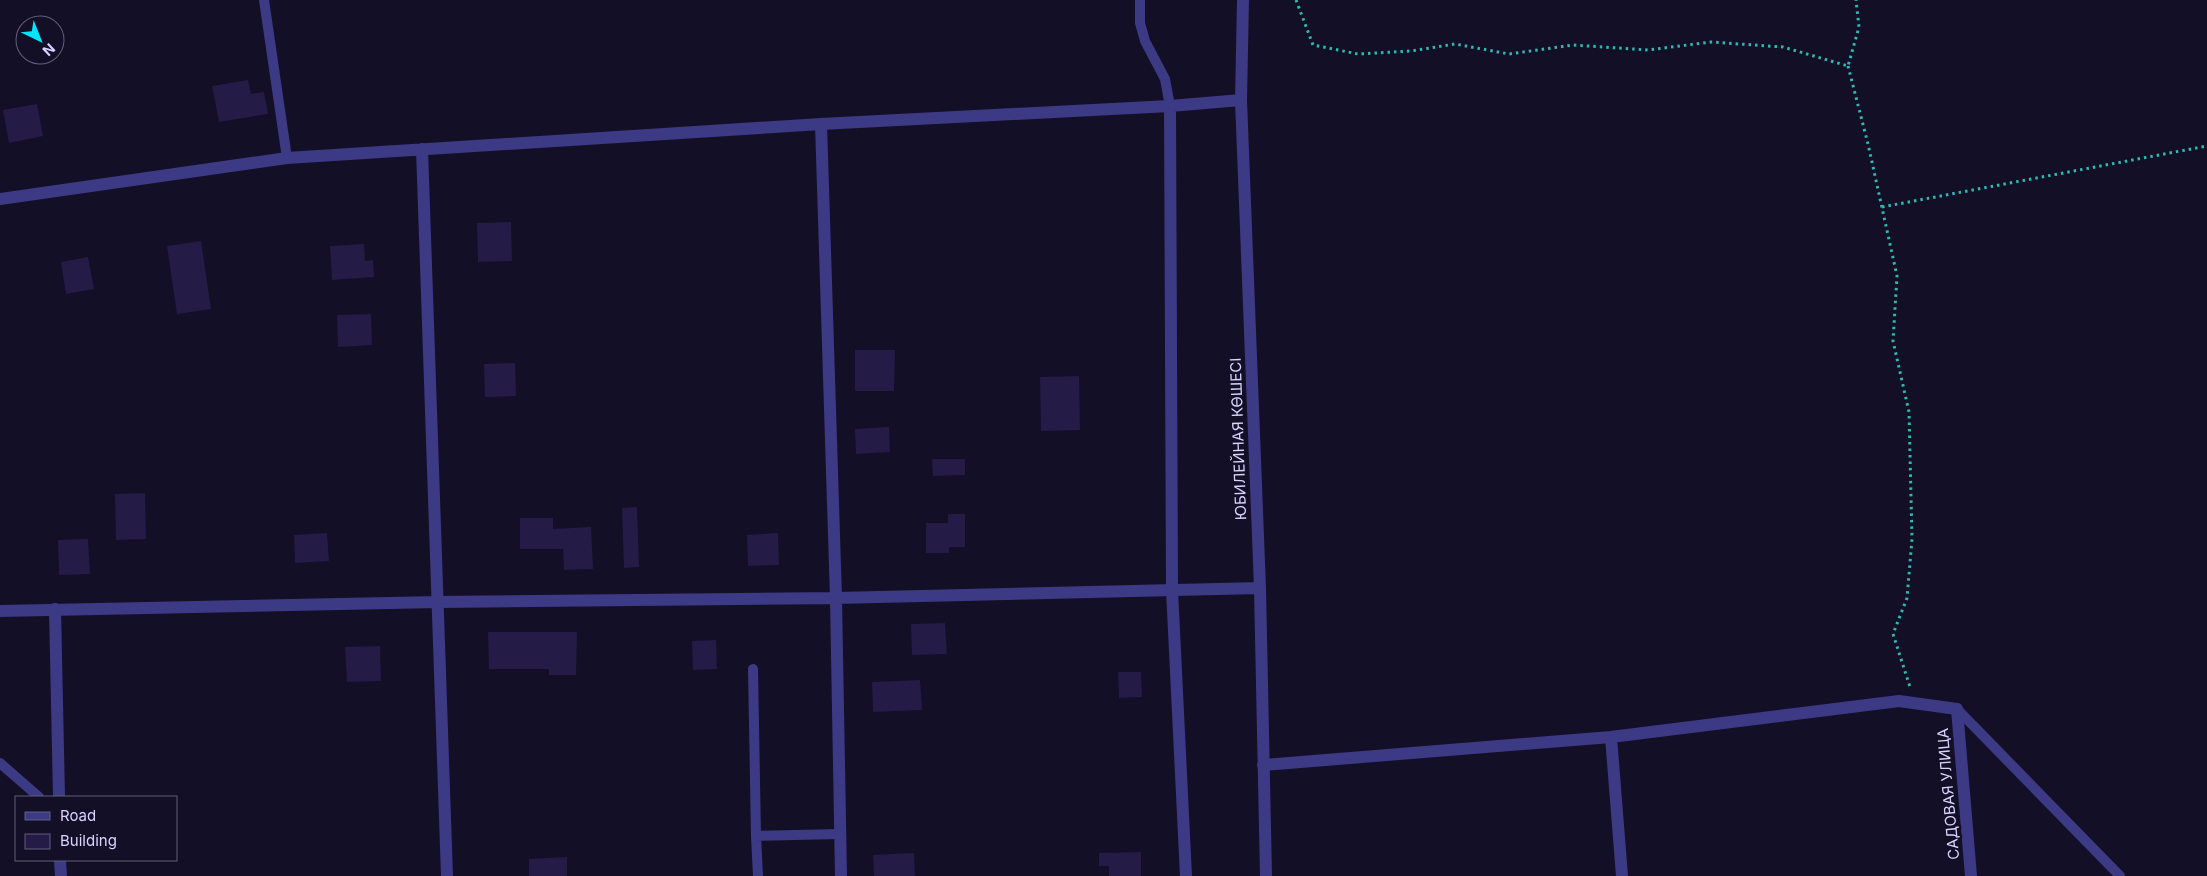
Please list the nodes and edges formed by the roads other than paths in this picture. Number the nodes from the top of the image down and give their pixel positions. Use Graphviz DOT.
graph roads {
  1 [pos="264,0"];
  2 [pos="1140,0"];
  3 [pos="1243,0"];
  4 [pos="1241,100"];
  5 [pos="1170,106"];
  6 [pos="821,124"];
  7 [pos="422,149"];
  8 [pos="288,158"];
  9 [pos="0,198"];
  10 [pos="1260,588"];
  11 [pos="1172,590"];
  12 [pos="836,598"];
  13 [pos="438,602"];
  14 [pos="55,609"];
  15 [pos="0,611"];
  16 [pos="753,669"];
  17 [pos="1957,709"];
  18 [pos="1611,737"];
  19 [pos="0,763"];
  20 [pos="1263,765"];
  21 [pos="37,796"];
  22 [pos="58,796"];
  23 [pos="839,834"];
  24 [pos="756,836"];
  25 [pos="60,861"];
  26 [pos="61,876"];
  27 [pos="447,876"];
  28 [pos="758,876"];
  29 [pos="841,876"];
  30 [pos="1186,876"];
  31 [pos="1266,876"];
  32 [pos="1622,876"];
  33 [pos="1971,876"];
  34 [pos="2120,876"];
  1 -- 8 [label="lane"];
  2 -- 5 [label="lane"];
  3 -- 4 [label="street, ЮБИЛЕЙНАЯ КӨШЕСІ"];
  4 -- 5 [label="street"];
  4 -- 10 [label="street, ЮБИЛЕЙНАЯ КӨШЕСІ"];
  5 -- 6 [label="street"];
  5 -- 11 [label="street"];
  6 -- 7 [label="street"];
  6 -- 12 [label="street"];
  7 -- 8 [label="street"];
  7 -- 13 [label="street"];
  8 -- 9 [label="street"];
  10 -- 11 [label="street"];
  10 -- 20 [label="street, ЮБИЛЕЙНАЯ КӨШЕСІ"];
  11 -- 12 [label="street"];
  11 -- 30 [label="street"];
  12 -- 13 [label="street"];
  12 -- 23 [label="street"];
  13 -- 14 [label="street"];
  13 -- 27 [label="street"];
  14 -- 15 [label="street"];
  14 -- 22 [label="street"];
  16 -- 24 [label="lane"];
  17 -- 18 [label="street"];
  17 -- 33 [label="street, САДОВАЯ УЛИЦА"];
  17 -- 34 [label="lane"];
  18 -- 20 [label="street"];
  18 -- 32 [label="street"];
  19 -- 21 [label="lane"];
  20 -- 31 [label="street, ЮБИЛЕЙНАЯ КӨШЕСІ"];
  23 -- 24 [label="lane"];
  23 -- 29 [label="street"];
  24 -- 28 [label="lane"];
  25 -- 26 [label="street"];
}
